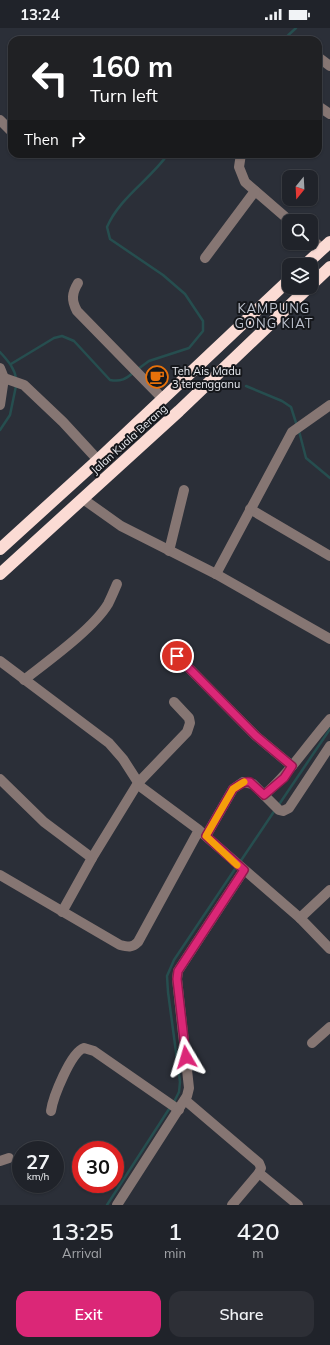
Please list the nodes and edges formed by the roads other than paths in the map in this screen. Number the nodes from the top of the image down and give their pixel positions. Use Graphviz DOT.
graph roads {
  1 [pos="0,120"];
  2 [pos="8,128"];
  3 [pos="240,158"];
  4 [pos="255,191"];
  5 [pos="282,214"];
  6 [pos="326,245"];
  7 [pos="205,258"];
  8 [pos="312,258"];
  9 [pos="330,267"];
  10 [pos="318,278"];
  11 [pos="78,283"];
  12 [pos="282,287"];
  13 [pos="302,294"];
  14 [pos="0,368"];
  15 [pos="7,378"];
  16 [pos="163,399"];
  17 [pos="0,405"];
  18 [pos="330,405"];
  19 [pos="98,460"];
  20 [pos="184,490"];
  21 [pos="83,499"];
  22 [pos="250,509"];
  23 [pos="0,549"];
  24 [pos="169,551"];
  25 [pos="330,556"];
  26 [pos="0,574"];
  27 [pos="216,574"];
  28 [pos="117,584"];
  29 [pos="330,640"];
  30 [pos="177,656"];
  31 [pos="0,661"];
  32 [pos="24,680"];
  33 [pos="174,702"];
  34 [pos="330,719"];
  35 [pos="330,746"];
  36 [pos="292,766"];
  37 [pos="0,779"];
  38 [pos="138,783"];
  39 [pos="264,795"];
  40 [pos="202,833"];
  41 [pos="92,858"];
  42 [pos="239,867"];
  43 [pos="0,875"];
  44 [pos="330,890"];
  45 [pos="62,912"];
  46 [pos="300,918"];
  47 [pos="330,949"];
  48 [pos="330,1027"];
  49 [pos="312,1043"];
  50 [pos="186,1100"];
  51 [pos="177,1108"];
  52 [pos="52,1111"];
  53 [pos="259,1173"];
  54 [pos="117,1205"];
  55 [pos="232,1205"];
  56 [pos="298,1205"];
  1 -- 2 [label="street"];
  3 -- 4 [label="street"];
  4 -- 5 [label="street"];
  4 -- 7 [label="street"];
  6 -- 8 [label="highway"];
  9 -- 10 [label="highway, Jalan Kuala Berang"];
  11 -- 16 [label="street"];
  12 -- 16 [label="highway, Jalan Kuala Berang"];
  13 -- 21 [label="highway, Jalan Kuala Berang"];
  14 -- 15 [label="street"];
  15 -- 17 [label="street"];
  15 -- 19 [label="street"];
  16 -- 19 [label="highway, Jalan Kuala Berang"];
  18 -- 22 [label="street"];
  19 -- 23 [label="highway, Jalan Kuala Berang"];
  20 -- 24 [label="street"];
  21 -- 24 [label="street"];
  21 -- 26 [label="highway, Jalan Kuala Berang"];
  22 -- 25 [label="street"];
  22 -- 27 [label="street"];
  24 -- 27 [label="street"];
  27 -- 29 [label="street"];
  28 -- 32 [label="street"];
  30 -- 36 [label="street"];
  31 -- 32 [label="street"];
  32 -- 38 [label="street"];
  33 -- 38 [label="street"];
  34 -- 36 [label="street"];
  35 -- 39 [label="street"];
  36 -- 39 [label="street"];
  37 -- 41 [label="street"];
  38 -- 40 [label="street"];
  38 -- 41 [label="street"];
  39 -- 40 [label="street"];
  40 -- 42 [label="street"];
  40 -- 45 [label="street"];
  41 -- 45 [label="street"];
  42 -- 46 [label="street"];
  42 -- 50 [label="street"];
  43 -- 45 [label="street"];
  44 -- 46 [label="street"];
  46 -- 47 [label="street"];
  48 -- 49 [label="street"];
  50 -- 51 [label="street"];
  50 -- 53 [label="street"];
  51 -- 52 [label="street"];
  51 -- 54 [label="street"];
  53 -- 55 [label="street"];
  53 -- 56 [label="street"];
}
